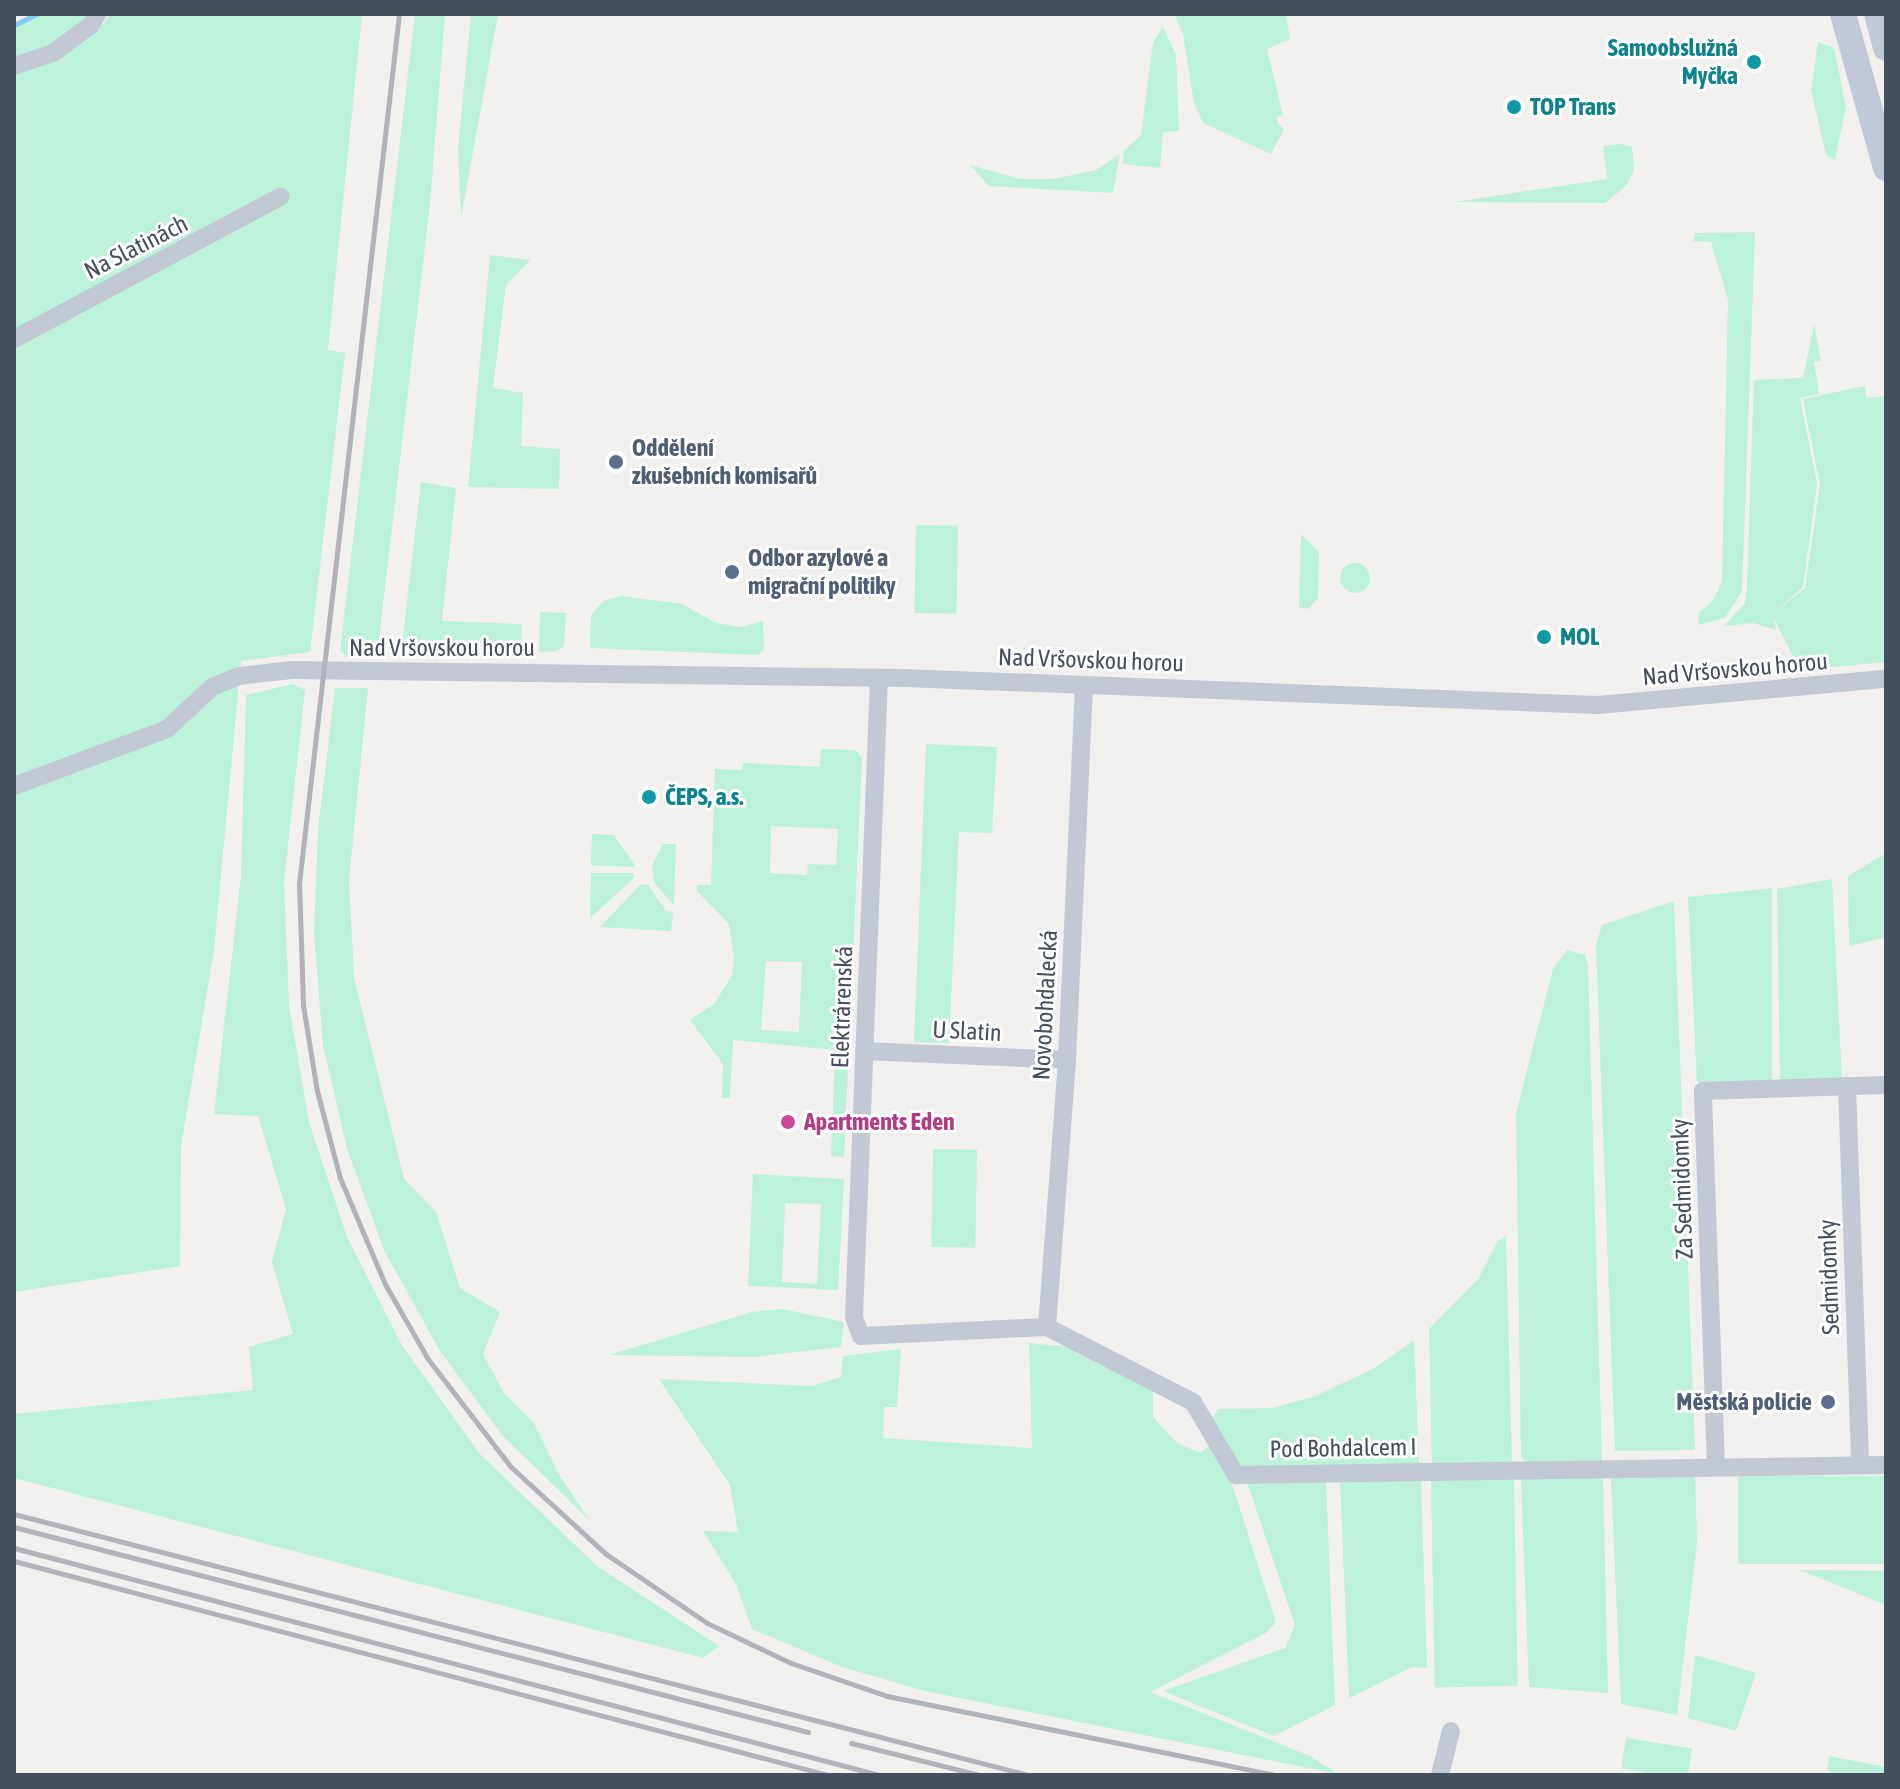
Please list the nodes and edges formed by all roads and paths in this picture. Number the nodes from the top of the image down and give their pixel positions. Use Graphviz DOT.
graph roads {
  1 [pos="97,14"];
  2 [pos="1843,14"];
  3 [pos="1877,14"];
  4 [pos="1886,48"];
  5 [pos="14,66"];
  6 [pos="1886,168"];
  7 [pos="280,197"];
  8 [pos="14,339"];
  9 [pos="879,678"];
  10 [pos="1886,679"];
  11 [pos="1084,685"];
  12 [pos="14,786"];
  13 [pos="864,1051"];
  14 [pos="1067,1060"];
  15 [pos="1886,1085"];
  16 [pos="1847,1086"];
  17 [pos="1047,1327"];
  18 [pos="861,1336"];
  19 [pos="1860,1465"];
  20 [pos="1886,1465"];
  21 [pos="1716,1467"];
  22 [pos="1451,1731"];
  23 [pos="1440,1775"];
  1 -- 5 [label="street"];
  2 -- 6 [label="main road"];
  3 -- 4 [label="main road"];
  7 -- 8 [label="street, Na Slatinách"];
  9 -- 11 [label="street, Nad Vršovskou horou"];
  9 -- 12 [label="street, Nad Vršovskou horou"];
  9 -- 13 [label="street, Elektrárenská"];
  10 -- 11 [label="street, Nad Vršovskou horou"];
  11 -- 14 [label="street, Novobohdalecká"];
  13 -- 14 [label="street, U Slatin"];
  13 -- 18 [label="street, Elektrárenská"];
  14 -- 17 [label="street, Novobohdalecká"];
  15 -- 16 [label="street, Za Sedmidomky"];
  16 -- 19 [label="street, Sedmidomky"];
  16 -- 21 [label="street, Za Sedmidomky"];
  17 -- 18 [label="street, Pod Bohdalcem I"];
  17 -- 21 [label="street, Pod Bohdalcem I"];
  19 -- 20 [label="street, Pod Bohdalcem I"];
  19 -- 21 [label="street, Pod Bohdalcem I"];
  22 -- 23 [label="street"];
}
